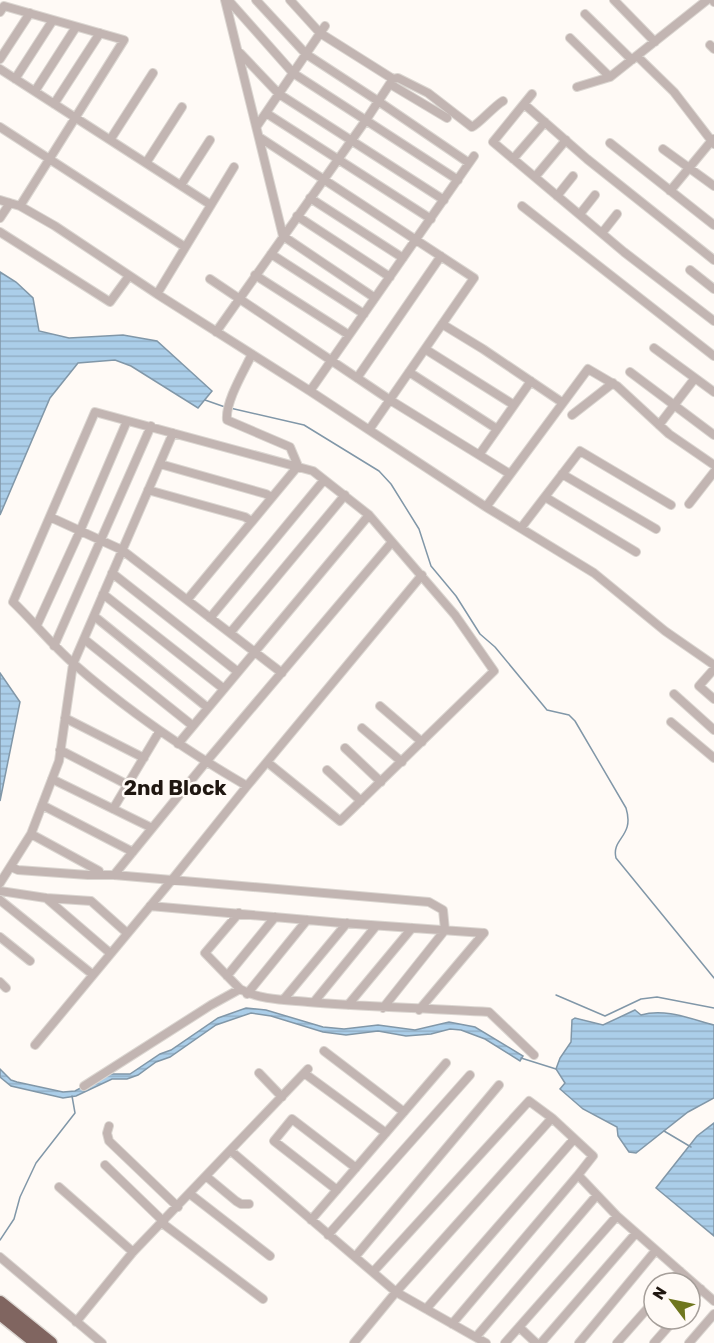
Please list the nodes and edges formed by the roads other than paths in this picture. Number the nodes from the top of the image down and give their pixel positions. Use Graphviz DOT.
graph roads {
  1 [pos="256,0"];
  2 [pos="290,0"];
  3 [pos="614,0"];
  4 [pos="707,0"];
  5 [pos="228,2"];
  6 [pos="0,12"];
  7 [pos="30,13"];
  8 [pos="585,14"];
  9 [pos="53,20"];
  10 [pos="76,27"];
  11 [pos="322,29"];
  12 [pos="100,33"];
  13 [pos="570,38"];
  14 [pos="655,42"];
  15 [pos="239,52"];
  16 [pos="306,54"];
  17 [pos="634,58"];
  18 [pos="0,59"];
  19 [pos="0,69"];
  20 [pos="153,73"];
  21 [pos="293,73"];
  22 [pos="610,76"];
  23 [pos="15,79"];
  24 [pos="391,81"];
  25 [pos="577,87"];
  26 [pos="35,92"];
  27 [pos="279,94"];
  28 [pos="532,94"];
  29 [pos="378,101"];
  30 [pos="503,101"];
  31 [pos="54,104"];
  32 [pos="524,105"];
  33 [pos="182,107"];
  34 [pos="266,113"];
  35 [pos="75,118"];
  36 [pos="447,118"];
  37 [pos="366,120"];
  38 [pos="545,122"];
  39 [pos="257,126"];
  40 [pos="0,127"];
  41 [pos="259,137"];
  42 [pos="110,140"];
  43 [pos="210,140"];
  44 [pos="351,140"];
  45 [pos="566,140"];
  46 [pos="713,141"];
  47 [pos="610,143"];
  48 [pos="663,149"];
  49 [pos="50,158"];
  50 [pos="338,158"];
  51 [pos="513,159"];
  52 [pos="146,163"];
  53 [pos="234,167"];
  54 [pos="687,167"];
  55 [pos="573,176"];
  56 [pos="535,177"];
  57 [pos="323,180"];
  58 [pos="458,180"];
  59 [pos="181,186"];
  60 [pos="714,186"];
  61 [pos="670,191"];
  62 [pos="595,195"];
  63 [pos="557,196"];
  64 [pos="310,198"];
  65 [pos="0,200"];
  66 [pos="444,200"];
  67 [pos="10,203"];
  68 [pos="211,205"];
  69 [pos="20,206"];
  70 [pos="522,206"];
  71 [pos="580,214"];
  72 [pos="617,214"];
  73 [pos="297,216"];
  74 [pos="0,218"];
  75 [pos="431,219"];
  76 [pos="714,225"];
  77 [pos="0,232"];
  78 [pos="602,233"];
  79 [pos="283,236"];
  80 [pos="416,240"];
  81 [pos="185,247"];
  82 [pos="271,254"];
  83 [pos="441,256"];
  84 [pos="403,258"];
  85 [pos="714,260"];
  86 [pos="690,270"];
  87 [pos="255,275"];
  88 [pos="129,276"];
  89 [pos="390,277"];
  90 [pos="210,279"];
  91 [pos="714,289"];
  92 [pos="157,294"];
  93 [pos="239,298"];
  94 [pos="375,298"];
  95 [pos="364,314"];
  96 [pos="714,321"];
  97 [pos="442,324"];
  98 [pos="216,332"];
  99 [pos="349,335"];
  100 [pos="654,348"];
  101 [pos="425,350"];
  102 [pos="252,354"];
  103 [pos="714,356"];
  104 [pos="331,360"];
  105 [pos="409,372"];
  106 [pos="630,372"];
  107 [pos="357,378"];
  108 [pos="695,378"];
  109 [pos="531,381"];
  110 [pos="613,383"];
  111 [pos="310,391"];
  112 [pos="714,392"];
  113 [pos="390,400"];
  114 [pos="563,403"];
  115 [pos="514,405"];
  116 [pos="675,405"];
  117 [pos="572,415"];
  118 [pos="127,421"];
  119 [pos="659,425"];
  120 [pos="151,426"];
  121 [pos="497,429"];
  122 [pos="369,430"];
  123 [pos="173,433"];
  124 [pos="714,435"];
  125 [pos="479,455"];
  126 [pos="160,465"];
  127 [pos="714,465"];
  128 [pos="298,466"];
  129 [pos="714,472"];
  130 [pos="510,474"];
  131 [pos="562,474"];
  132 [pos="324,480"];
  133 [pos="148,490"];
  134 [pos="345,495"];
  135 [pos="271,497"];
  136 [pos="545,497"];
  137 [pos="689,504"];
  138 [pos="670,505"];
  139 [pos="486,507"];
  140 [pos="369,515"];
  141 [pos="50,517"];
  142 [pos="251,521"];
  143 [pos="521,528"];
  144 [pos="656,529"];
  145 [pos="80,531"];
  146 [pos="100,540"];
  147 [pos="393,542"];
  148 [pos="122,550"];
  149 [pos="636,552"];
  150 [pos="112,573"];
  151 [pos="422,575"];
  152 [pos="103,594"];
  153 [pos="187,600"];
  154 [pos="94,616"];
  155 [pos="210,618"];
  156 [pos="37,625"];
  157 [pos="230,633"];
  158 [pos="84,639"];
  159 [pos="54,646"];
  160 [pos="255,652"];
  161 [pos="73,664"];
  162 [pos="714,667"];
  163 [pos="238,672"];
  164 [pos="282,673"];
  165 [pos="224,689"];
  166 [pos="674,694"];
  167 [pos="714,699"];
  168 [pos="380,706"];
  169 [pos="208,708"];
  170 [pos="65,718"];
  171 [pos="671,722"];
  172 [pos="193,726"];
  173 [pos="362,728"];
  174 [pos="714,730"];
  175 [pos="159,732"];
  176 [pos="422,742"];
  177 [pos="178,744"];
  178 [pos="345,748"];
  179 [pos="60,750"];
  180 [pos="144,758"];
  181 [pos="714,758"];
  182 [pos="206,762"];
  183 [pos="267,762"];
  184 [pos="402,762"];
  185 [pos="327,770"];
  186 [pos="52,779"];
  187 [pos="381,782"];
  188 [pos="128,785"];
  189 [pos="247,786"];
  190 [pos="361,801"];
  191 [pos="42,805"];
  192 [pos="113,809"];
  193 [pos="152,828"];
  194 [pos="31,834"];
  195 [pos="133,852"];
  196 [pos="11,867"];
  197 [pos="100,875"];
  198 [pos="114,875"];
  199 [pos="171,881"];
  200 [pos="0,883"];
  201 [pos="0,891"];
  202 [pos="46,898"];
  203 [pos="0,900"];
  204 [pos="150,906"];
  205 [pos="239,913"];
  206 [pos="275,917"];
  207 [pos="307,920"];
  208 [pos="347,924"];
  209 [pos="376,926"];
  210 [pos="412,928"];
  211 [pos="446,930"];
  212 [pos="127,933"];
  213 [pos="0,937"];
  214 [pos="110,953"];
  215 [pos="30,961"];
  216 [pos="92,974"];
  217 [pos="227,976"];
  218 [pos="244,991"];
  219 [pos="284,999"];
  220 [pos="314,1002"];
  221 [pos="348,1005"];
  222 [pos="383,1008"];
  223 [pos="419,1010"];
  224 [pos="35,1045"];
  225 [pos="324,1051"];
  226 [pos="534,1054"];
  227 [pos="446,1063"];
  228 [pos="259,1073"];
  229 [pos="470,1075"];
  230 [pos="500,1085"];
  231 [pos="84,1086"];
  232 [pos="282,1097"];
  233 [pos="404,1112"];
  234 [pos="552,1118"];
  235 [pos="109,1126"];
  236 [pos="386,1133"];
  237 [pos="574,1139"];
  238 [pos="231,1151"];
  239 [pos="105,1165"];
  240 [pos="356,1167"];
  241 [pos="578,1175"];
  242 [pos="207,1177"];
  243 [pos="59,1187"];
  244 [pos="337,1190"];
  245 [pos="190,1194"];
  246 [pos="597,1195"];
  247 [pos="249,1204"];
  248 [pos="178,1207"];
  249 [pos="617,1216"];
  250 [pos="310,1220"];
  251 [pos="163,1222"];
  252 [pos="636,1233"];
  253 [pos="328,1235"];
  254 [pos="656,1250"];
  255 [pos="133,1252"];
  256 [pos="270,1256"];
  257 [pos="0,1257"];
  258 [pos="355,1257"];
  259 [pos="680,1271"];
  260 [pos="373,1272"];
  261 [pos="702,1290"];
  262 [pos="396,1292"];
  263 [pos="263,1299"];
  264 [pos="714,1300"];
  265 [pos="2,1309"];
  266 [pos="426,1309"];
  267 [pos="714,1314"];
  268 [pos="642,1315"];
  269 [pos="76,1322"];
  270 [pos="452,1323"];
  271 [pos="519,1327"];
  272 [pos="664,1331"];
  273 [pos="476,1337"];
  274 [pos="36,1343"];
  275 [pos="51,1343"];
  276 [pos="102,1343"];
  277 [pos="354,1343"];
  278 [pos="486,1343"];
  279 [pos="505,1343"];
  280 [pos="536,1343"];
  281 [pos="541,1343"];
  282 [pos="579,1343"];
  283 [pos="618,1343"];
  284 [pos="654,1343"];
  285 [pos="689,1343"];
  1 -- 16 [label="street"];
  2 -- 11 [label="street"];
  3 -- 14 [label="street"];
  4 -- 14 [label="street"];
  5 -- 15 [label="street"];
  5 -- 21 [label="street"];
  6 -- 7 [label="street"];
  7 -- 9 [label="street"];
  7 -- 18 [label="street"];
  8 -- 17 [label="street"];
  9 -- 10 [label="street"];
  9 -- 23 [label="street"];
  10 -- 12 [label="street"];
  10 -- 26 [label="street"];
  11 -- 16 [label="street"];
  11 -- 24 [label="street"];
  12 -- 31 [label="street"];
  12 -- 35 [label="street"];
  13 -- 22 [label="street"];
  14 -- 17 [label="street"];
  15 -- 27 [label="street"];
  15 -- 39 [label="street"];
  16 -- 21 [label="street"];
  16 -- 29 [label="street"];
  17 -- 22 [label="street"];
  17 -- 46 [label="street"];
  19 -- 23 [label="street"];
  20 -- 42 [label="street"];
  21 -- 27 [label="street"];
  21 -- 37 [label="street"];
  22 -- 25 [label="street"];
  23 -- 26 [label="street"];
  24 -- 29 [label="street"];
  24 -- 30 [label="street"];
  24 -- 36 [label="street"];
  26 -- 31 [label="street"];
  27 -- 34 [label="street"];
  27 -- 44 [label="street"];
  28 -- 32 [label="street"];
  29 -- 37 [label="street"];
  29 -- 58 [label="street"];
  31 -- 35 [label="street"];
  32 -- 38 [label="street"];
  32 -- 51 [label="street"];
  33 -- 52 [label="street"];
  34 -- 39 [label="street"];
  34 -- 50 [label="street"];
  35 -- 42 [label="street"];
  35 -- 49 [label="street"];
  37 -- 44 [label="street"];
  37 -- 58 [label="street"];
  38 -- 45 [label="street"];
  38 -- 51 [label="street"];
  39 -- 41 [label="street"];
  40 -- 49 [label="street"];
  41 -- 57 [label="street"];
  41 -- 79 [label="street"];
  42 -- 52 [label="street"];
  43 -- 59 [label="street"];
  44 -- 50 [label="street"];
  44 -- 66 [label="street"];
  45 -- 56 [label="street"];
  45 -- 85 [label="street"];
  46 -- 54 [label="street"];
  47 -- 61 [label="street"];
  48 -- 54 [label="street"];
  49 -- 69 [label="street"];
  49 -- 81 [label="street"];
  50 -- 57 [label="street"];
  50 -- 75 [label="street"];
  51 -- 56 [label="street"];
  52 -- 59 [label="street"];
  53 -- 68 [label="street"];
  54 -- 60 [label="street"];
  54 -- 61 [label="street"];
  55 -- 63 [label="street"];
  56 -- 63 [label="street"];
  57 -- 64 [label="street"];
  57 -- 80 [label="street"];
  58 -- 66 [label="street"];
  59 -- 68 [label="street"];
  61 -- 76 [label="street"];
  62 -- 71 [label="street"];
  63 -- 71 [label="street"];
  64 -- 73 [label="street"];
  64 -- 84 [label="street"];
  65 -- 67 [label="street"];
  66 -- 75 [label="street"];
  67 -- 69 [label="street"];
  67 -- 74 [label="street"];
  68 -- 81 [label="street"];
  69 -- 88 [label="street"];
  70 -- 103 [label="street"];
  71 -- 78 [label="street"];
  72 -- 78 [label="street"];
  73 -- 79 [label="street"];
  73 -- 89 [label="street"];
  75 -- 80 [label="street"];
  77 -- 88 [label="street"];
  78 -- 96 [label="street"];
  79 -- 82 [label="street"];
  79 -- 94 [label="street"];
  80 -- 83 [label="street"];
  80 -- 84 [label="street"];
  81 -- 92 [label="street"];
  82 -- 87 [label="street"];
  82 -- 95 [label="street"];
  83 -- 97 [label="street"];
  83 -- 107 [label="street"];
  84 -- 89 [label="street"];
  86 -- 91 [label="street"];
  87 -- 93 [label="street"];
  87 -- 99 [label="street"];
  88 -- 92 [label="street"];
  89 -- 94 [label="street"];
  90 -- 93 [label="street"];
  92 -- 98 [label="street"];
  93 -- 98 [label="street"];
  93 -- 104 [label="street"];
  94 -- 95 [label="street"];
  95 -- 99 [label="street"];
  97 -- 101 [label="street"];
  97 -- 109 [label="street"];
  98 -- 102 [label="street"];
  99 -- 104 [label="street"];
  100 -- 108 [label="street"];
  101 -- 105 [label="street"];
  101 -- 115 [label="street"];
  102 -- 111 [label="street"];
  102 -- 128 [label="street"];
  104 -- 107 [label="street"];
  104 -- 111 [label="street"];
  105 -- 113 [label="street"];
  105 -- 121 [label="street"];
  106 -- 116 [label="street"];
  107 -- 113 [label="street"];
  108 -- 112 [label="street"];
  108 -- 116 [label="street"];
  109 -- 114 [label="street"];
  109 -- 115 [label="street"];
  110 -- 114 [label="street"];
  110 -- 117 [label="street"];
  110 -- 119 [label="street"];
  111 -- 122 [label="street"];
  113 -- 122 [label="street"];
  113 -- 125 [label="street"];
  114 -- 130 [label="street"];
  115 -- 121 [label="street"];
  116 -- 119 [label="street"];
  116 -- 124 [label="street"];
  118 -- 120 [label="street"];
  118 -- 141 [label="street"];
  118 -- 145 [label="street"];
  119 -- 127 [label="street"];
  120 -- 123 [label="street"];
  120 -- 146 [label="street"];
  121 -- 125 [label="street"];
  122 -- 139 [label="street"];
  123 -- 126 [label="street"];
  123 -- 128 [label="street"];
  125 -- 130 [label="street"];
  126 -- 133 [label="street"];
  126 -- 135 [label="street"];
  128 -- 132 [label="street"];
  128 -- 135 [label="street"];
  129 -- 137 [label="street"];
  130 -- 139 [label="street"];
  131 -- 136 [label="street"];
  131 -- 138 [label="street"];
  131 -- 144 [label="street"];
  132 -- 134 [label="street"];
  132 -- 155 [label="street"];
  133 -- 142 [label="street"];
  133 -- 148 [label="street"];
  134 -- 140 [label="street"];
  134 -- 157 [label="street"];
  135 -- 142 [label="street"];
  136 -- 143 [label="street"];
  136 -- 149 [label="street"];
  139 -- 143 [label="street"];
  140 -- 147 [label="street"];
  140 -- 160 [label="street"];
  141 -- 145 [label="street"];
  141 -- 156 [label="street"];
  142 -- 153 [label="street"];
  143 -- 162 [label="street"];
  145 -- 146 [label="street"];
  145 -- 156 [label="street"];
  146 -- 148 [label="street"];
  146 -- 159 [label="street"];
  147 -- 151 [label="street"];
  147 -- 164 [label="street"];
  148 -- 150 [label="street"];
  148 -- 153 [label="street"];
  150 -- 152 [label="street"];
  150 -- 163 [label="street"];
  151 -- 176 [label="street"];
  151 -- 183 [label="street"];
  152 -- 154 [label="street"];
  152 -- 165 [label="street"];
  153 -- 155 [label="street"];
  154 -- 158 [label="street"];
  154 -- 169 [label="street"];
  155 -- 157 [label="street"];
  156 -- 159 [label="street"];
  157 -- 160 [label="street"];
  158 -- 161 [label="street"];
  158 -- 172 [label="street"];
  159 -- 161 [label="street"];
  160 -- 163 [label="street"];
  160 -- 164 [label="street"];
  161 -- 170 [label="street"];
  161 -- 175 [label="street"];
  162 -- 167 [label="street"];
  163 -- 165 [label="street"];
  164 -- 182 [label="street"];
  165 -- 169 [label="street"];
  166 -- 174 [label="street"];
  168 -- 176 [label="street"];
  169 -- 172 [label="street"];
  170 -- 179 [label="street"];
  170 -- 180 [label="street"];
  171 -- 181 [label="street"];
  172 -- 177 [label="street"];
  173 -- 184 [label="street"];
  175 -- 177 [label="street"];
  175 -- 180 [label="street"];
  176 -- 184 [label="street"];
  177 -- 182 [label="street"];
  178 -- 187 [label="street"];
  179 -- 186 [label="street"];
  179 -- 188 [label="street"];
  180 -- 188 [label="street"];
  182 -- 189 [label="street"];
  182 -- 193 [label="street"];
  183 -- 189 [label="street"];
  183 -- 190 [label="street"];
  184 -- 187 [label="street"];
  185 -- 190 [label="street"];
  186 -- 191 [label="street"];
  186 -- 192 [label="street"];
  187 -- 190 [label="street"];
  188 -- 192 [label="street"];
  189 -- 199 [label="street"];
  191 -- 194 [label="street"];
  191 -- 195 [label="street"];
  192 -- 193 [label="street"];
  193 -- 195 [label="street"];
  194 -- 196 [label="street"];
  194 -- 197 [label="street"];
  195 -- 198 [label="street"];
  196 -- 197 [label="street"];
  196 -- 200 [label="street"];
  197 -- 198 [label="street"];
  198 -- 199 [label="street"];
  199 -- 204 [label="street"];
  199 -- 211 [label="street"];
  201 -- 202 [label="street"];
  202 -- 212 [label="street"];
  202 -- 214 [label="street"];
  203 -- 216 [label="street"];
  204 -- 205 [label="street"];
  204 -- 212 [label="street"];
  205 -- 206 [label="street"];
  205 -- 217 [label="street"];
  206 -- 207 [label="street"];
  206 -- 217 [label="street"];
  207 -- 208 [label="street"];
  207 -- 218 [label="street"];
  208 -- 209 [label="street"];
  208 -- 219 [label="street"];
  209 -- 210 [label="street"];
  209 -- 220 [label="street"];
  210 -- 211 [label="street"];
  210 -- 221 [label="street"];
  211 -- 222 [label="street"];
  211 -- 223 [label="street"];
  212 -- 214 [label="street"];
  213 -- 215 [label="street"];
  214 -- 216 [label="street"];
  216 -- 224 [label="street"];
  217 -- 218 [label="street"];
  218 -- 219 [label="street"];
  218 -- 231 [label="street"];
  219 -- 220 [label="street"];
  220 -- 221 [label="street"];
  221 -- 222 [label="street"];
  222 -- 223 [label="street"];
  223 -- 226 [label="street"];
  225 -- 233 [label="street"];
  227 -- 233 [label="street"];
  228 -- 232 [label="street"];
  229 -- 253 [label="street"];
  230 -- 258 [label="street"];
  232 -- 236 [label="street"];
  232 -- 238 [label="street"];
  233 -- 236 [label="street"];
  234 -- 237 [label="street"];
  234 -- 260 [label="street"];
  234 -- 262 [label="street"];
  235 -- 248 [label="street"];
  236 -- 240 [label="street"];
  237 -- 241 [label="street"];
  237 -- 266 [label="street"];
  238 -- 242 [label="street"];
  238 -- 250 [label="street"];
  239 -- 251 [label="street"];
  240 -- 244 [label="street"];
  240 -- 244 [label="street"];
  241 -- 246 [label="street"];
  241 -- 270 [label="street"];
  242 -- 245 [label="street"];
  242 -- 247 [label="street"];
  243 -- 255 [label="street"];
  244 -- 250 [label="street"];
  245 -- 248 [label="street"];
  245 -- 256 [label="street"];
  246 -- 249 [label="street"];
  246 -- 273 [label="street"];
  248 -- 251 [label="street"];
  249 -- 252 [label="street"];
  249 -- 271 [label="street"];
  250 -- 253 [label="street"];
  251 -- 255 [label="street"];
  251 -- 263 [label="street"];
  252 -- 254 [label="street"];
  252 -- 281 [label="street"];
  253 -- 258 [label="street"];
  254 -- 259 [label="street"];
  254 -- 282 [label="street"];
  255 -- 269 [label="street"];
  257 -- 269 [label="street"];
  258 -- 260 [label="street"];
  260 -- 262 [label="street"];
  261 -- 264 [label="street"];
  262 -- 266 [label="street"];
  262 -- 277 [label="street"];
  265 -- 274 [label="highway"];
  265 -- 275 [label="highway"];
  266 -- 270 [label="street"];
  267 -- 285 [label="street"];
  268 -- 283 [label="street"];
  269 -- 276 [label="street"];
  270 -- 273 [label="street"];
  271 -- 279 [label="street"];
  271 -- 280 [label="street"];
  272 -- 284 [label="street"];
  273 -- 278 [label="street"];
}
